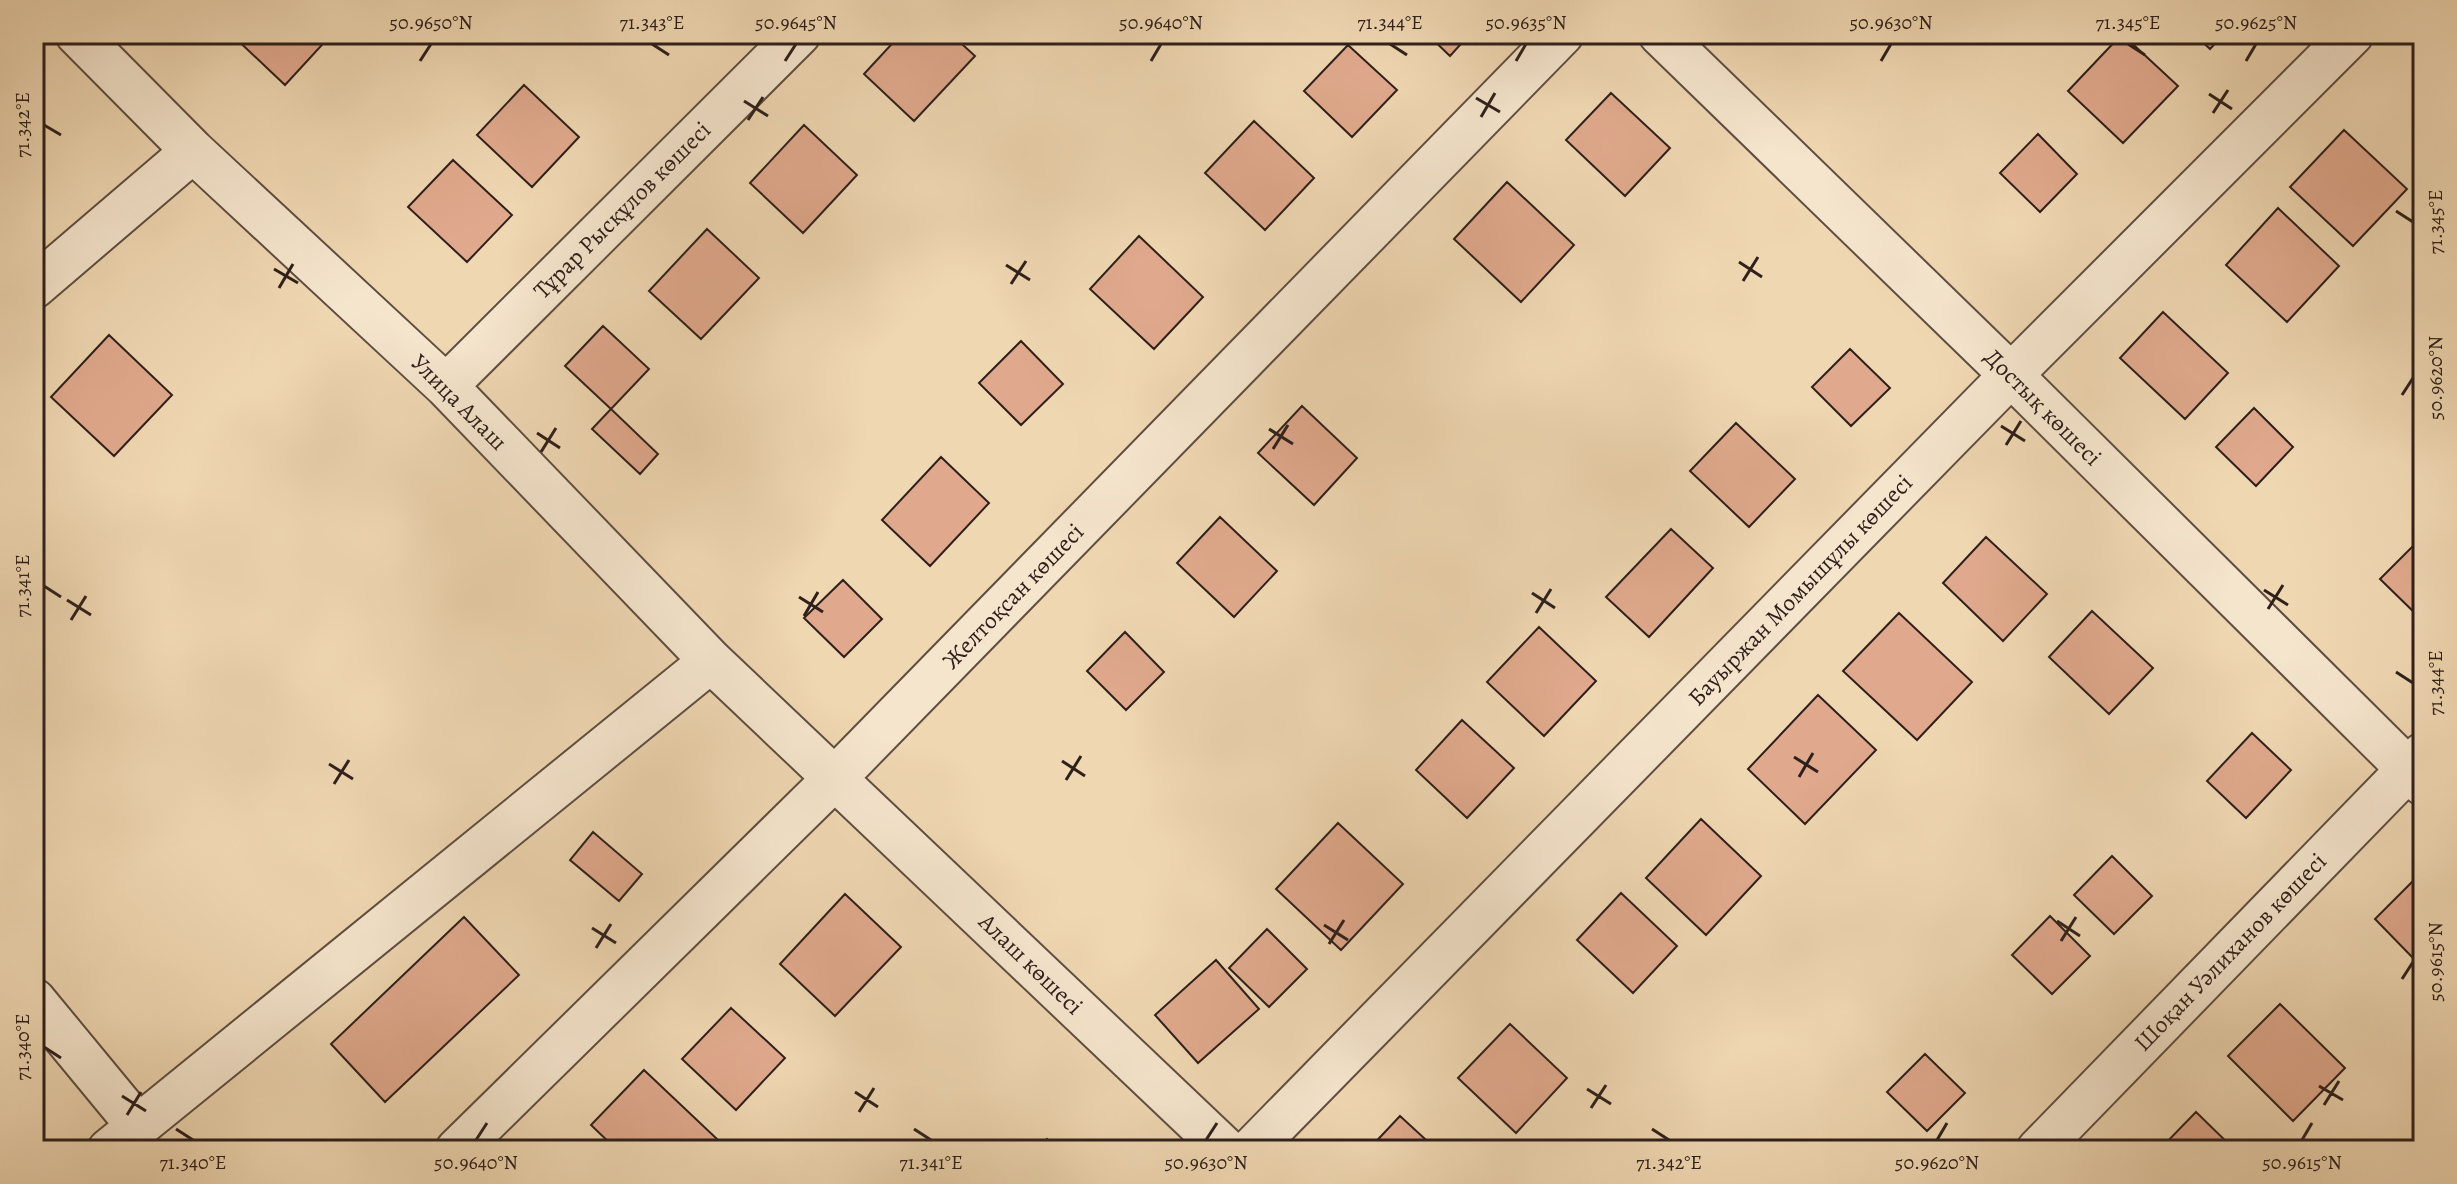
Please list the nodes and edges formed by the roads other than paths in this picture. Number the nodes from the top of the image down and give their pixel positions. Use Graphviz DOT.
graph roads {
  1 [pos="77,34"];
  2 [pos="799,34"];
  3 [pos="1562,34"];
  4 [pos="1660,34"];
  5 [pos="2352,34"];
  6 [pos="193,151"];
  7 [pos="34,287"];
  8 [pos="2011,375"];
  9 [pos="446,386"];
  10 [pos="711,661"];
  11 [pos="2418,769"];
  12 [pos="835,778"];
  13 [pos="34,1000"];
  14 [pos="123,1138"];
  15 [pos="457,1150"];
  16 [pos="1226,1150"];
  17 [pos="1251,1150"];
  18 [pos="2038,1150"];
  1 -- 6 [label="street, Улица Алаш"];
  2 -- 9 [label="street, Тұрар Рысқұлов көшесі"];
  3 -- 12 [label="street, Желтоқсан көшесі"];
  4 -- 8 [label="street, Достық көшесі"];
  5 -- 8 [label="street, Бауыржан Момышұлы көшесі"];
  6 -- 7 [label="street"];
  6 -- 9 [label="street, Улица Алаш"];
  8 -- 11 [label="street, Достық көшесі"];
  8 -- 17 [label="street, Бауыржан Момышұлы көшесі"];
  9 -- 10 [label="street, Улица Алаш"];
  10 -- 12 [label="street, Улица Алаш"];
  10 -- 14 [label="street"];
  11 -- 18 [label="street, Шоқан Уәлиханов көшесі"];
  12 -- 15 [label="street, Желтоқсан көшесі"];
  12 -- 16 [label="street, Алаш көшесі"];
  13 -- 14 [label="street"];
}
